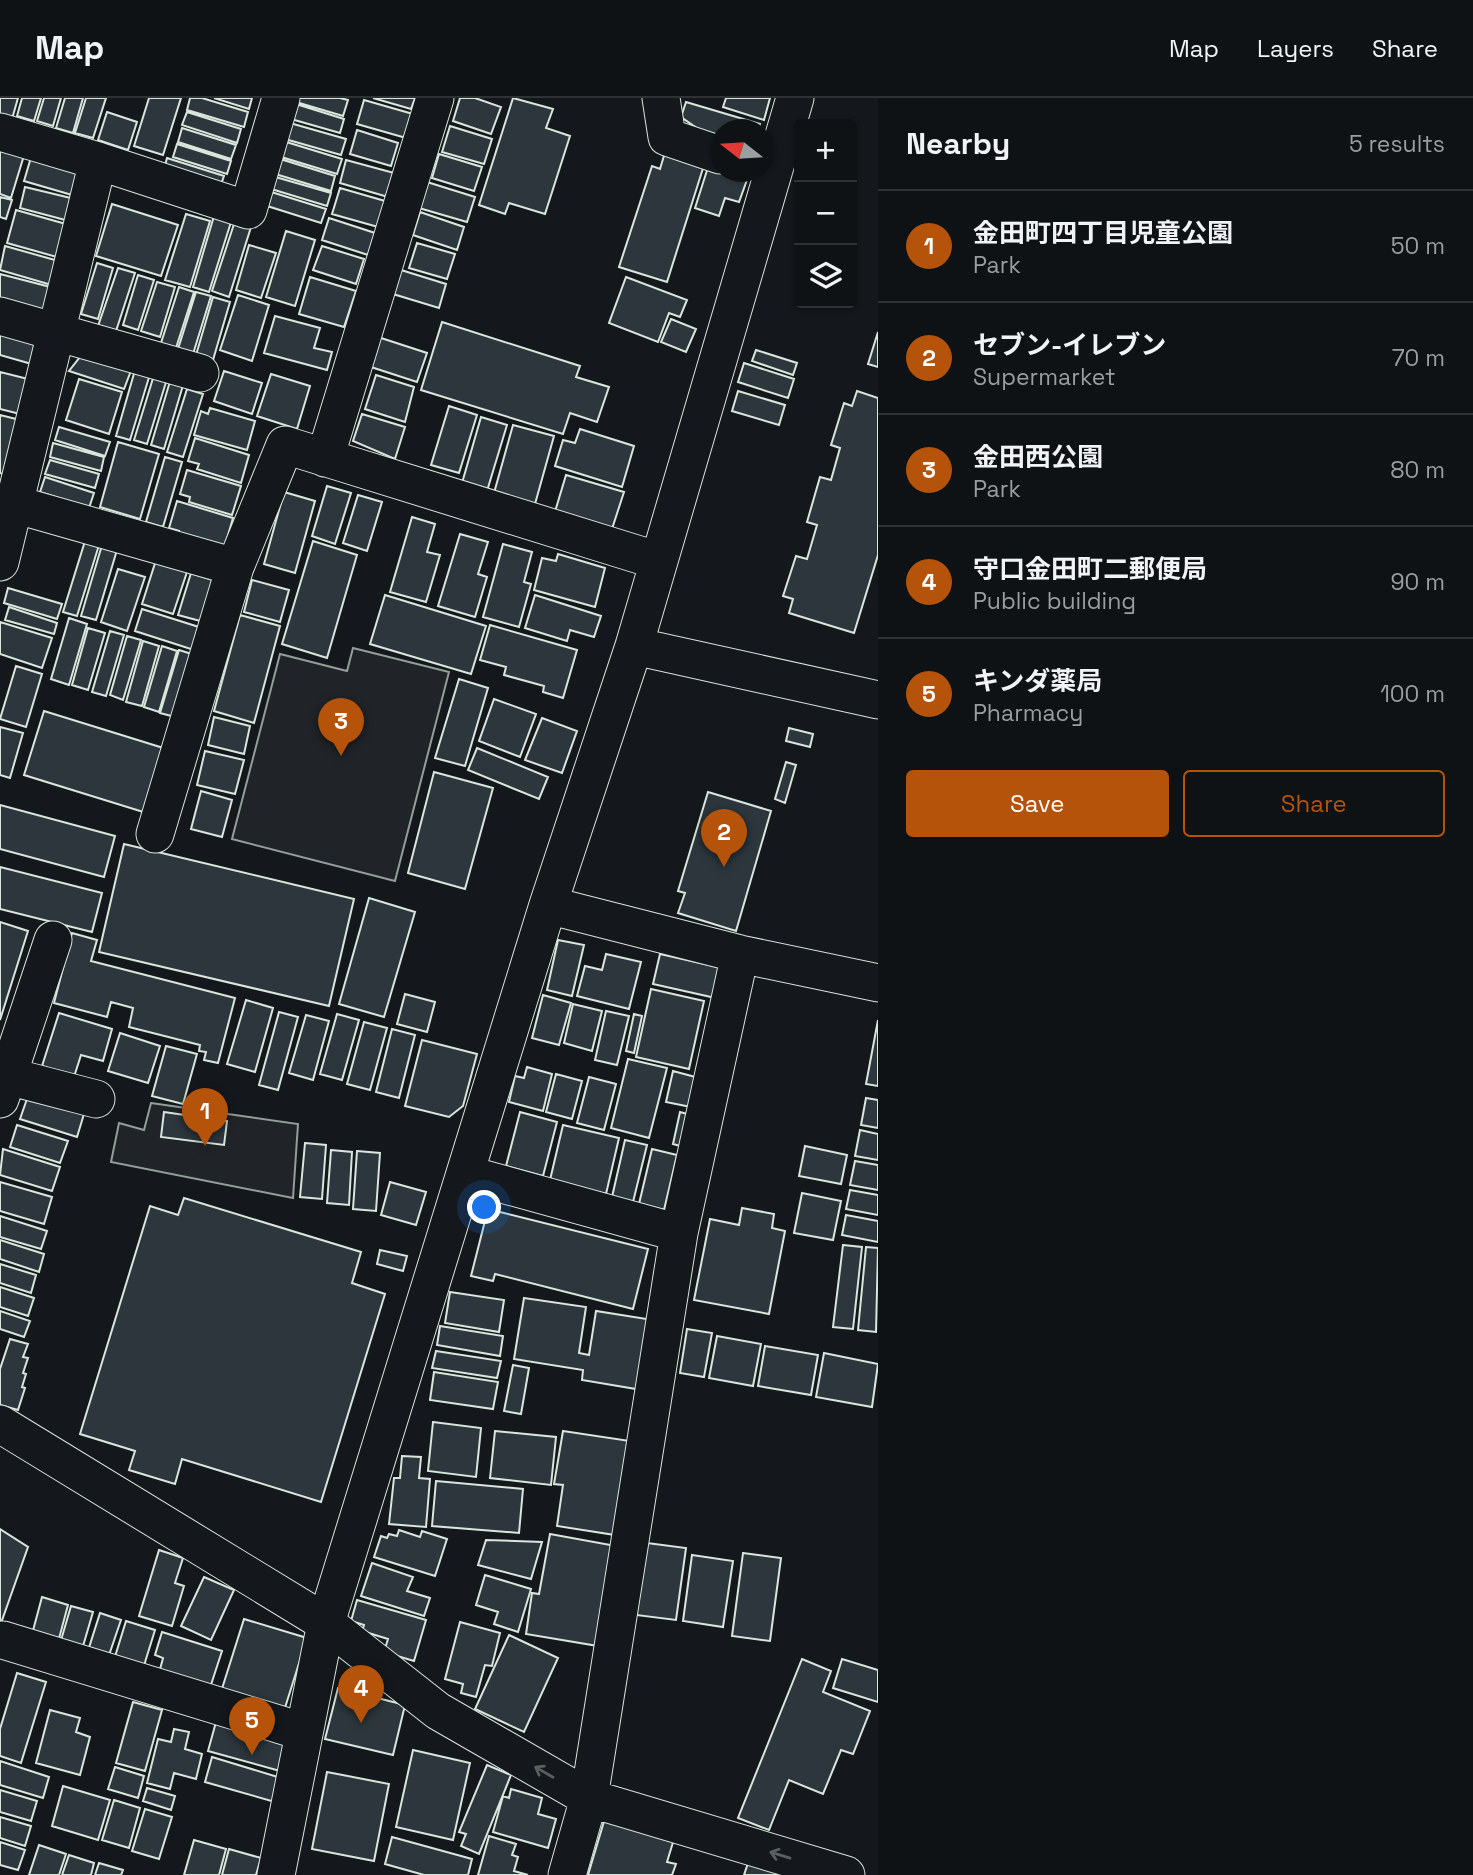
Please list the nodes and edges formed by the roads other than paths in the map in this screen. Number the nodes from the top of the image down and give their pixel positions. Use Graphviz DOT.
graph roads {
  1 [pos="281,98"];
  2 [pos="435,98"];
  3 [pos="662,98"];
  4 [pos="795,98"];
  5 [pos="0,132"];
  6 [pos="710,152"];
  7 [pos="773,157"];
  8 [pos="98,161"];
  9 [pos="765,182"];
  10 [pos="0,316"];
  11 [pos="57,332"];
  12 [pos="200,373"];
  13 [pos="325,458"];
  14 [pos="10,497"];
  15 [pos="659,561"];
  16 [pos="0,562"];
  17 [pos="234,567"];
  18 [pos="634,646"];
  19 [pos="878,700"];
  20 [pos="155,834"];
  21 [pos="548,905"];
  22 [pos="53,940"];
  23 [pos="740,954"];
  24 [pos="878,983"];
  25 [pos="3,1083"];
  26 [pos="96,1098"];
  27 [pos="466,1174"];
  28 [pos="679,1233"];
  29 [pos="0,1423"];
  30 [pos="326,1623"];
  31 [pos="3,1640"];
  32 [pos="304,1732"];
  33 [pos="589,1798"];
  34 [pos="276,1875"];
  35 [pos="567,1875"];
  36 [pos="846,1875"];
  1 -- 8 [label="street"];
  2 -- 13 [label="street"];
  3 -- 6 [label="street"];
  4 -- 7 [label="street"];
  5 -- 8 [label="street"];
  8 -- 11 [label="street"];
  9 -- 15 [label="street"];
  10 -- 11 [label="street"];
  11 -- 12 [label="street"];
  11 -- 14 [label="street"];
  13 -- 15 [label="street"];
  13 -- 17 [label="street"];
  14 -- 16 [label="street"];
  14 -- 17 [label="street"];
  15 -- 18 [label="street"];
  17 -- 20 [label="street"];
  18 -- 19 [label="street"];
  18 -- 21 [label="street"];
  21 -- 23 [label="street"];
  21 -- 27 [label="street"];
  22 -- 25 [label="street"];
  23 -- 24 [label="street"];
  23 -- 28 [label="street"];
  25 -- 26 [label="street"];
  27 -- 28 [label="street"];
  27 -- 30 [label="street"];
  28 -- 33 [label="street"];
  29 -- 30 [label="street"];
  30 -- 32 [label="street"];
  33 -- 30 [label="street, one-way"];
  31 -- 32 [label="street"];
  32 -- 34 [label="street"];
  33 -- 35 [label="street"];
  36 -- 33 [label="street, one-way"];
}
